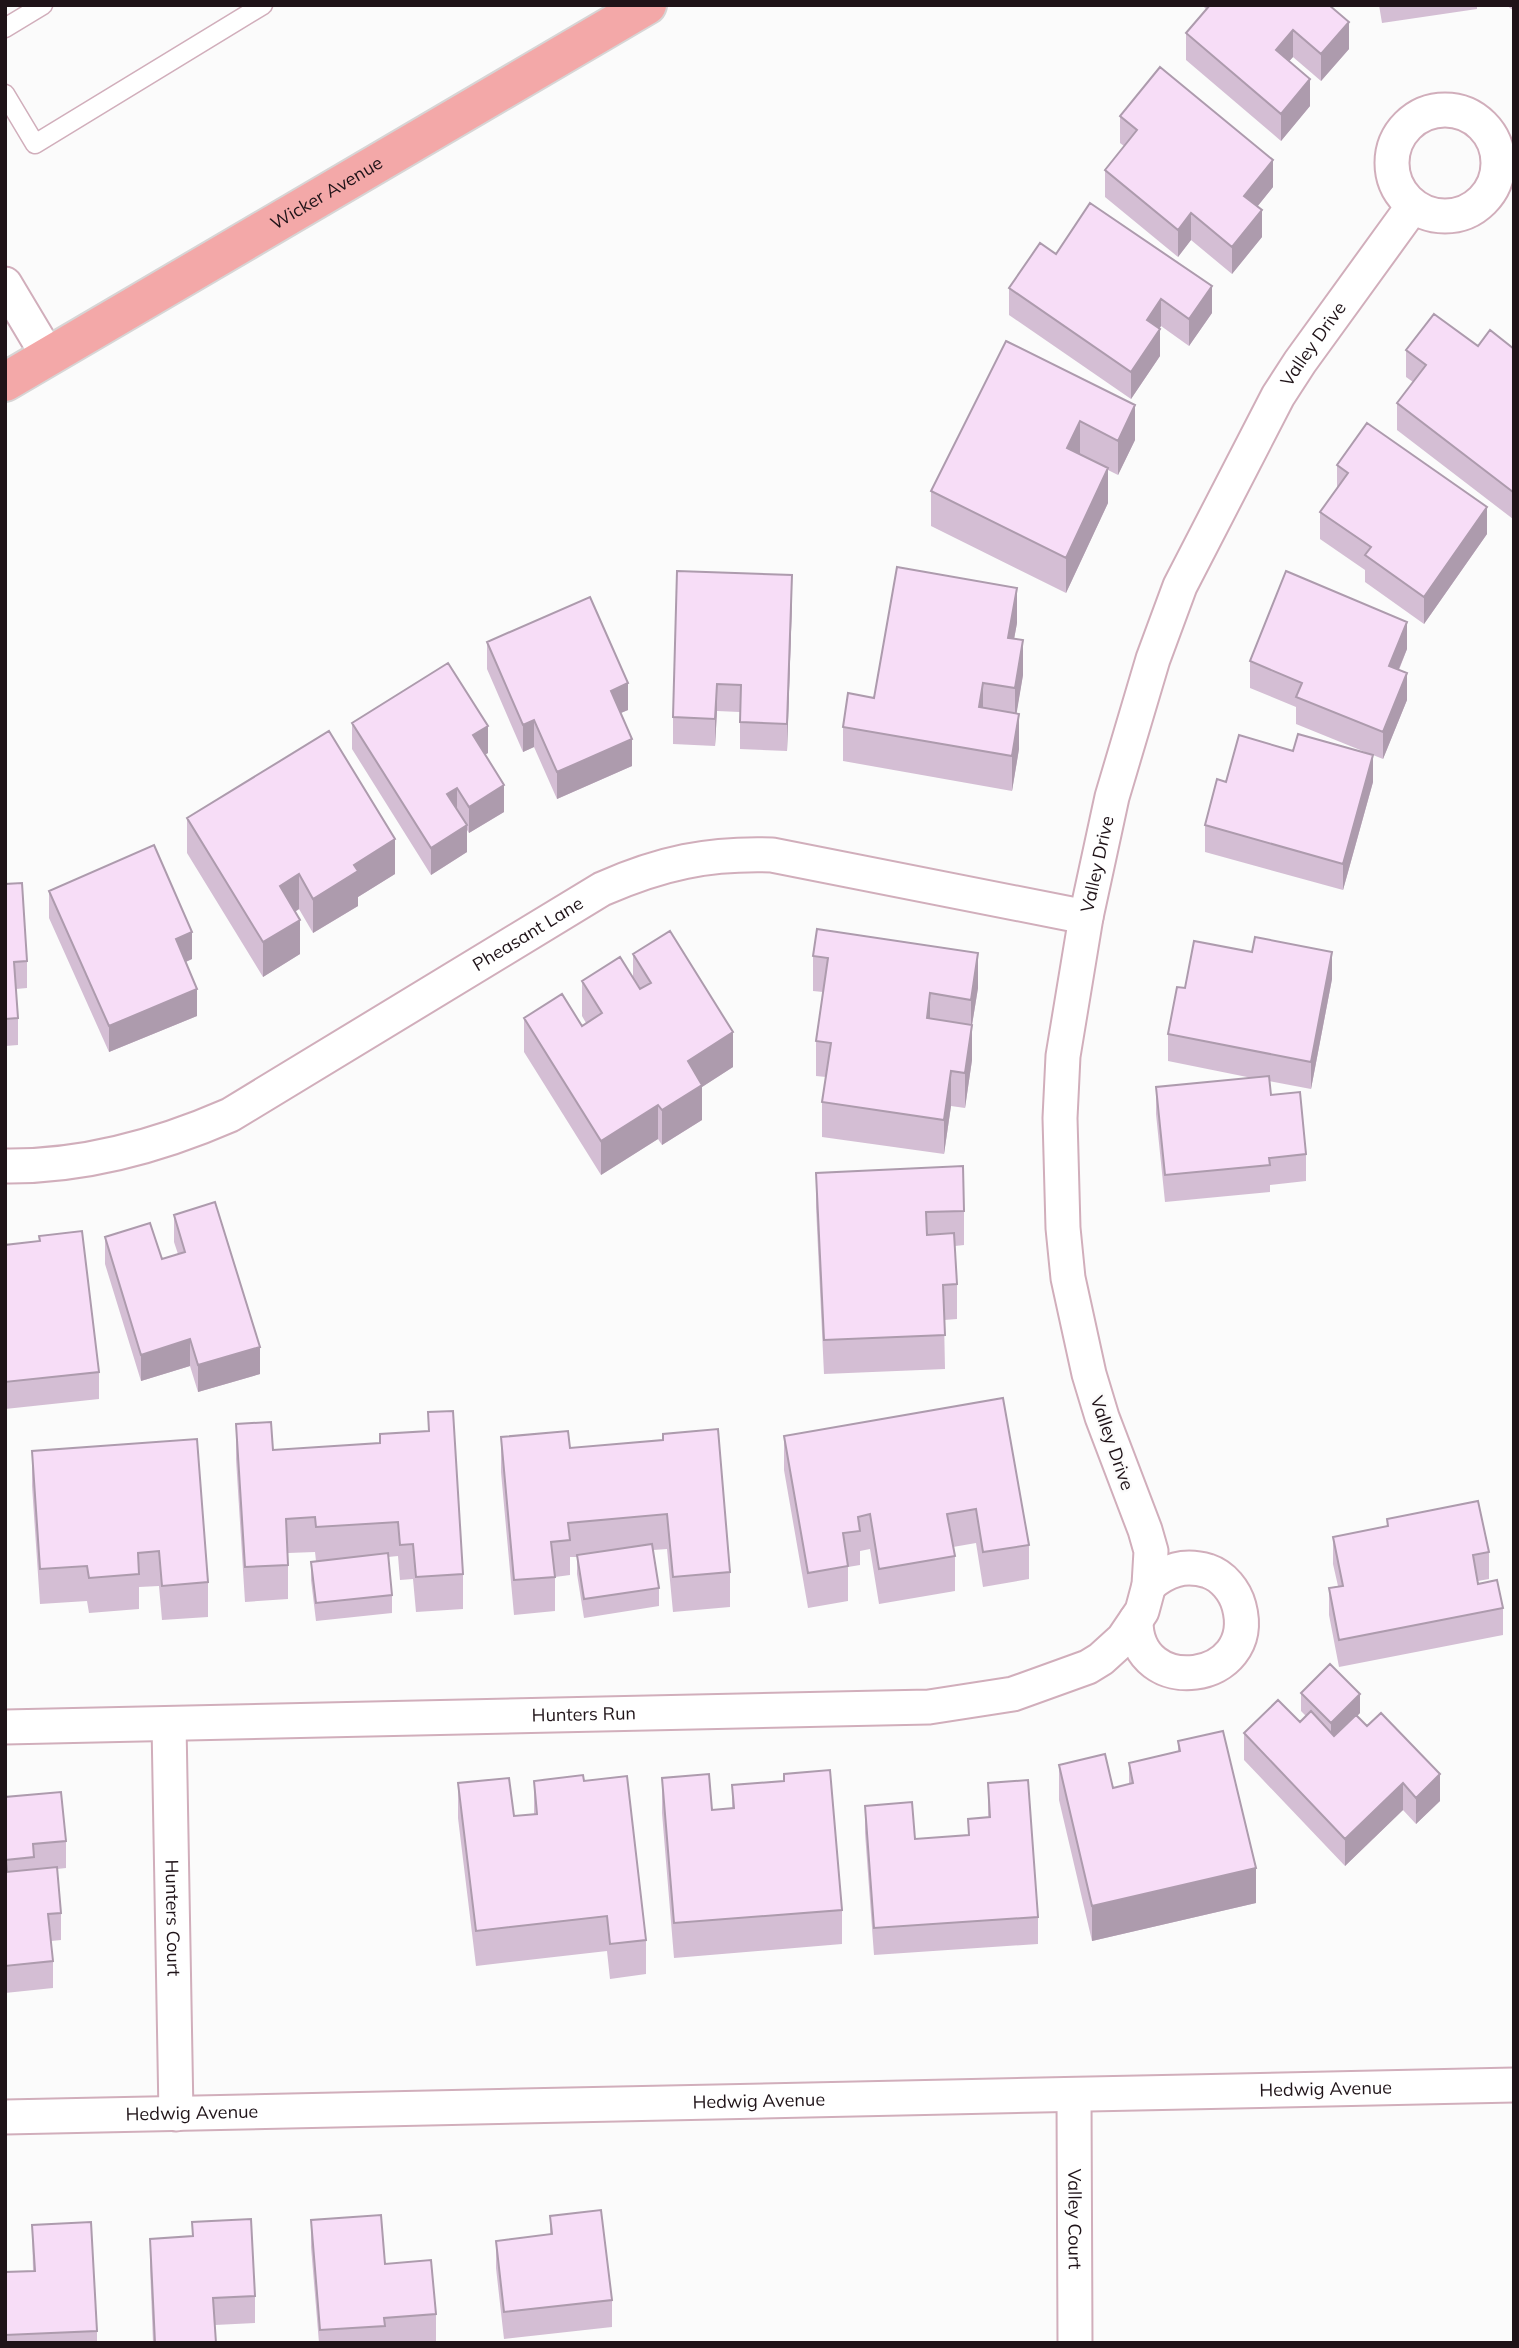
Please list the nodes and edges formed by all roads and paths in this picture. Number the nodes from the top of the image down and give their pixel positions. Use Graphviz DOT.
graph roads {
  1 [pos="43,5"];
  2 [pos="263,5"];
  3 [pos="647,5"];
  4 [pos="5,28"];
  5 [pos="5,93"];
  6 [pos="1413,206"];
  7 [pos="5,284"];
  8 [pos="48,356"];
  9 [pos="5,382"];
  10 [pos="1086,917"];
  11 [pos="5,1166"];
  12 [pos="1149,1585"];
  13 [pos="1136,1620"];
  14 [pos="169,1724"];
  15 [pos="5,1727"];
  16 [pos="1514,2085"];
  17 [pos="1074,2095"];
  18 [pos="176,2114"];
  19 [pos="5,2117"];
  20 [pos="1075,2343"];
  1 -- 4 [label="lane"];
  2 -- 5 [label="lane"];
  3 -- 8 [label="highway, Wicker Avenue"];
  6 -- 10 [label="street, Valley Drive"];
  7 -- 8 [label="street"];
  8 -- 9 [label="highway, Wicker Avenue"];
  10 -- 11 [label="street, Pheasant Lane"];
  10 -- 12 [label="street, Valley Drive"];
  12 -- 13 [label="street, Valley Drive"];
  12 -- 13 [label="street"];
  13 -- 14 [label="street, Hunters Run"];
  14 -- 15 [label="street, Hunters Run"];
  14 -- 18 [label="street, Hunters Court"];
  16 -- 17 [label="street, Hedwig Avenue"];
  17 -- 18 [label="street, Hedwig Avenue"];
  17 -- 20 [label="street, Valley Court"];
  18 -- 19 [label="street, Hedwig Avenue"];
}
